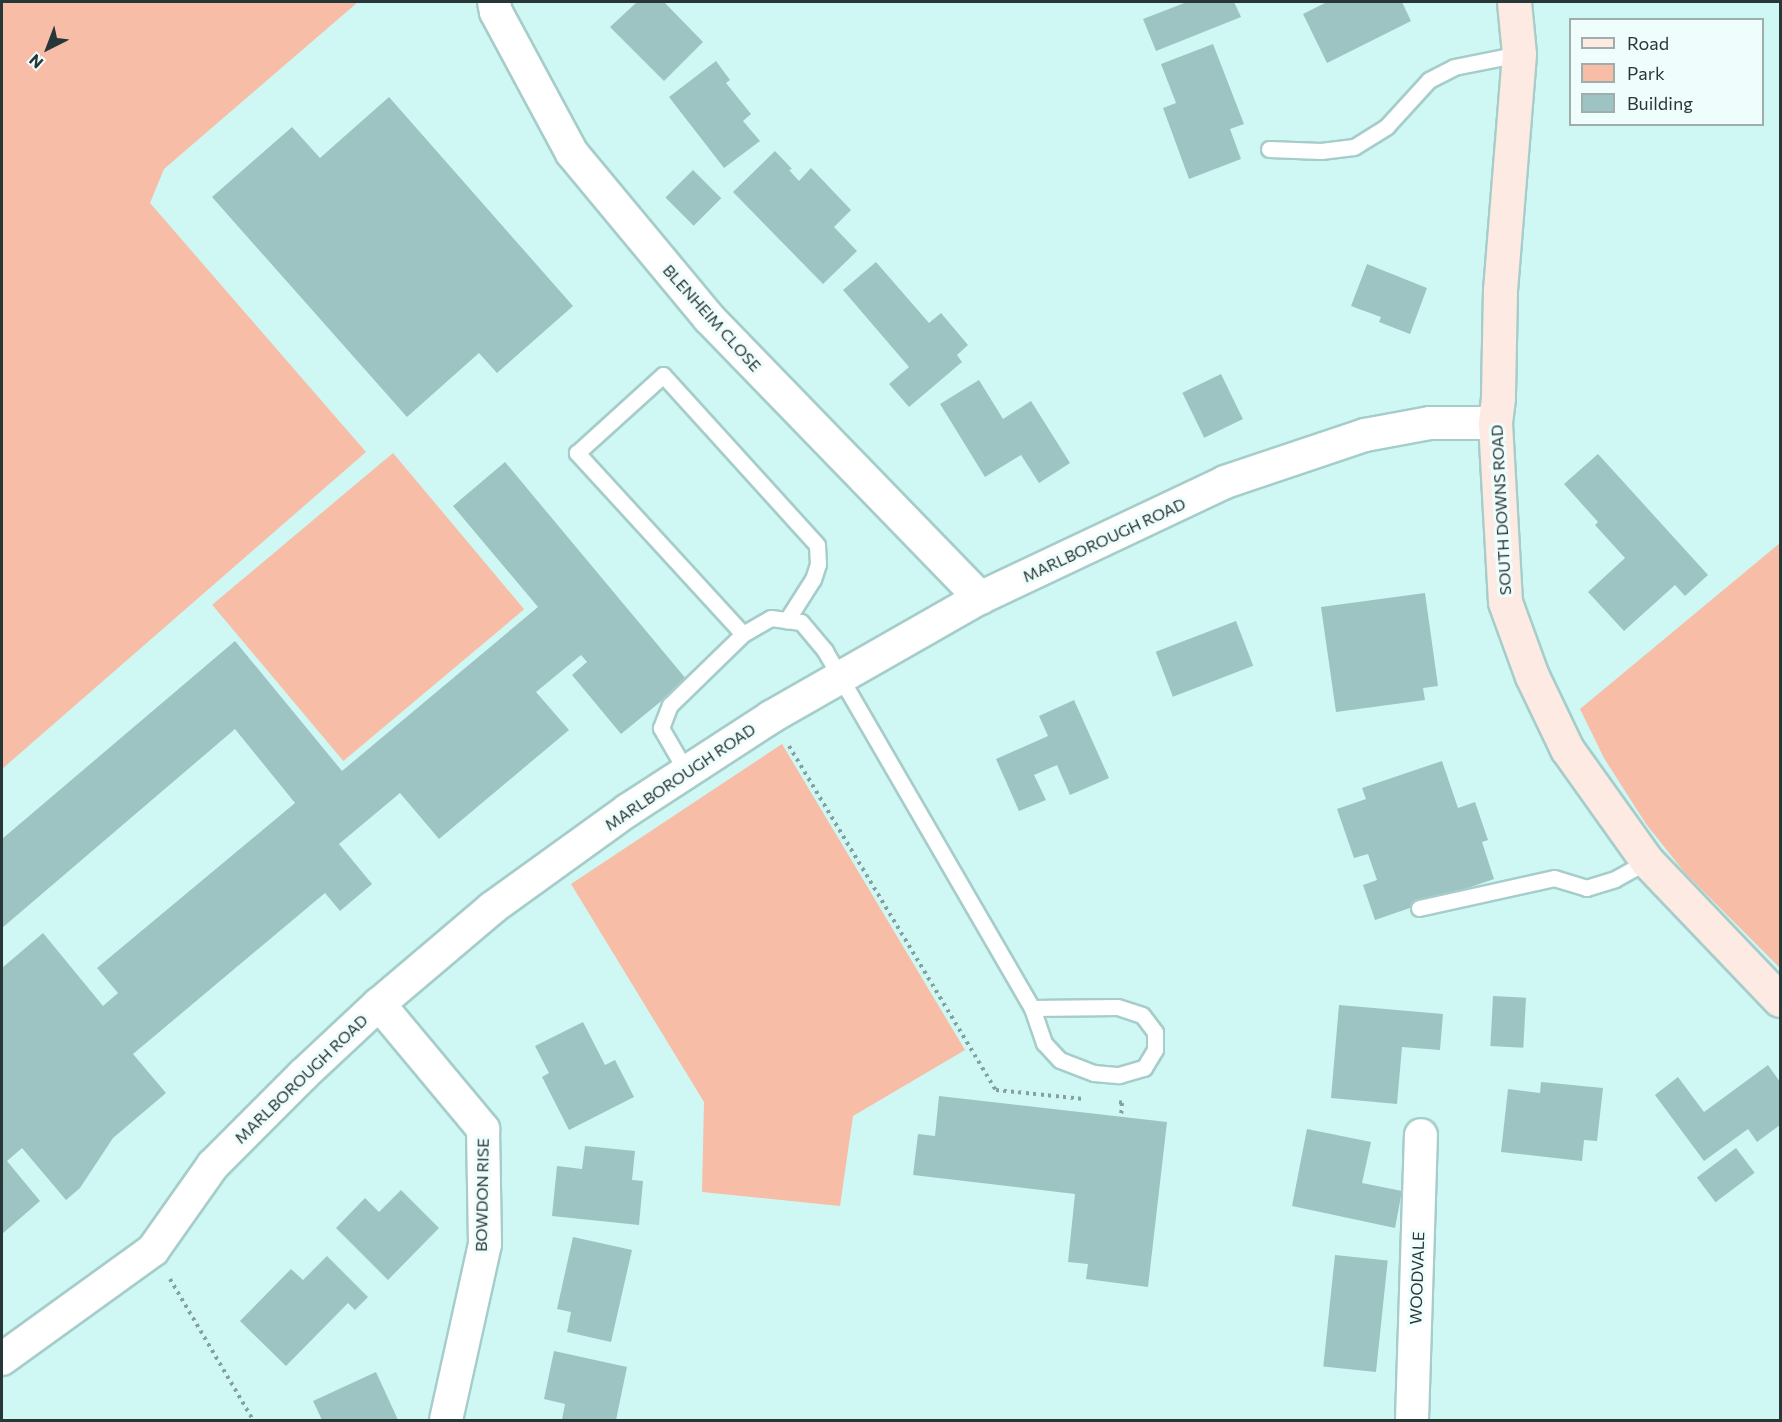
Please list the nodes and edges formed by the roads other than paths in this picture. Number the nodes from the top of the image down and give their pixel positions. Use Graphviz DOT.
graph roads {
  1 [pos="494,2"];
  2 [pos="1514,2"];
  3 [pos="1519,54"];
  4 [pos="1269,149"];
  5 [pos="1495,423"];
  6 [pos="980,598"];
  7 [pos="788,620"];
  8 [pos="743,634"];
  9 [pos="839,677"];
  10 [pos="686,771"];
  11 [pos="1647,861"];
  12 [pos="1419,908"];
  13 [pos="1780,1000"];
  14 [pos="379,1004"];
  15 [pos="1032,1008"];
  16 [pos="1421,1135"];
  17 [pos="2,1359"];
  18 [pos="446,1420"];
  19 [pos="1412,1420"];
  1 -- 6 [label="street, BLENHEIM CLOSE"];
  2 -- 3 [label="main road, SOUTH DOWNS ROAD"];
  3 -- 4 [label="lane"];
  3 -- 5 [label="main road, SOUTH DOWNS ROAD"];
  5 -- 6 [label="street, MARLBOROUGH ROAD"];
  5 -- 11 [label="main road, SOUTH DOWNS ROAD"];
  6 -- 9 [label="street, MARLBOROUGH ROAD"];
  7 -- 8 [label="lane"];
  7 -- 8 [label="lane"];
  7 -- 9 [label="lane"];
  8 -- 10 [label="lane"];
  9 -- 10 [label="street, MARLBOROUGH ROAD"];
  9 -- 15 [label="lane"];
  10 -- 14 [label="street, MARLBOROUGH ROAD"];
  11 -- 12 [label="lane"];
  11 -- 13 [label="main road, SOUTH DOWNS ROAD"];
  14 -- 17 [label="street, MARLBOROUGH ROAD"];
  14 -- 18 [label="street, BOWDON RISE"];
  15 -- 15 [label="lane"];
  16 -- 19 [label="street, WOODVALE"];
}
